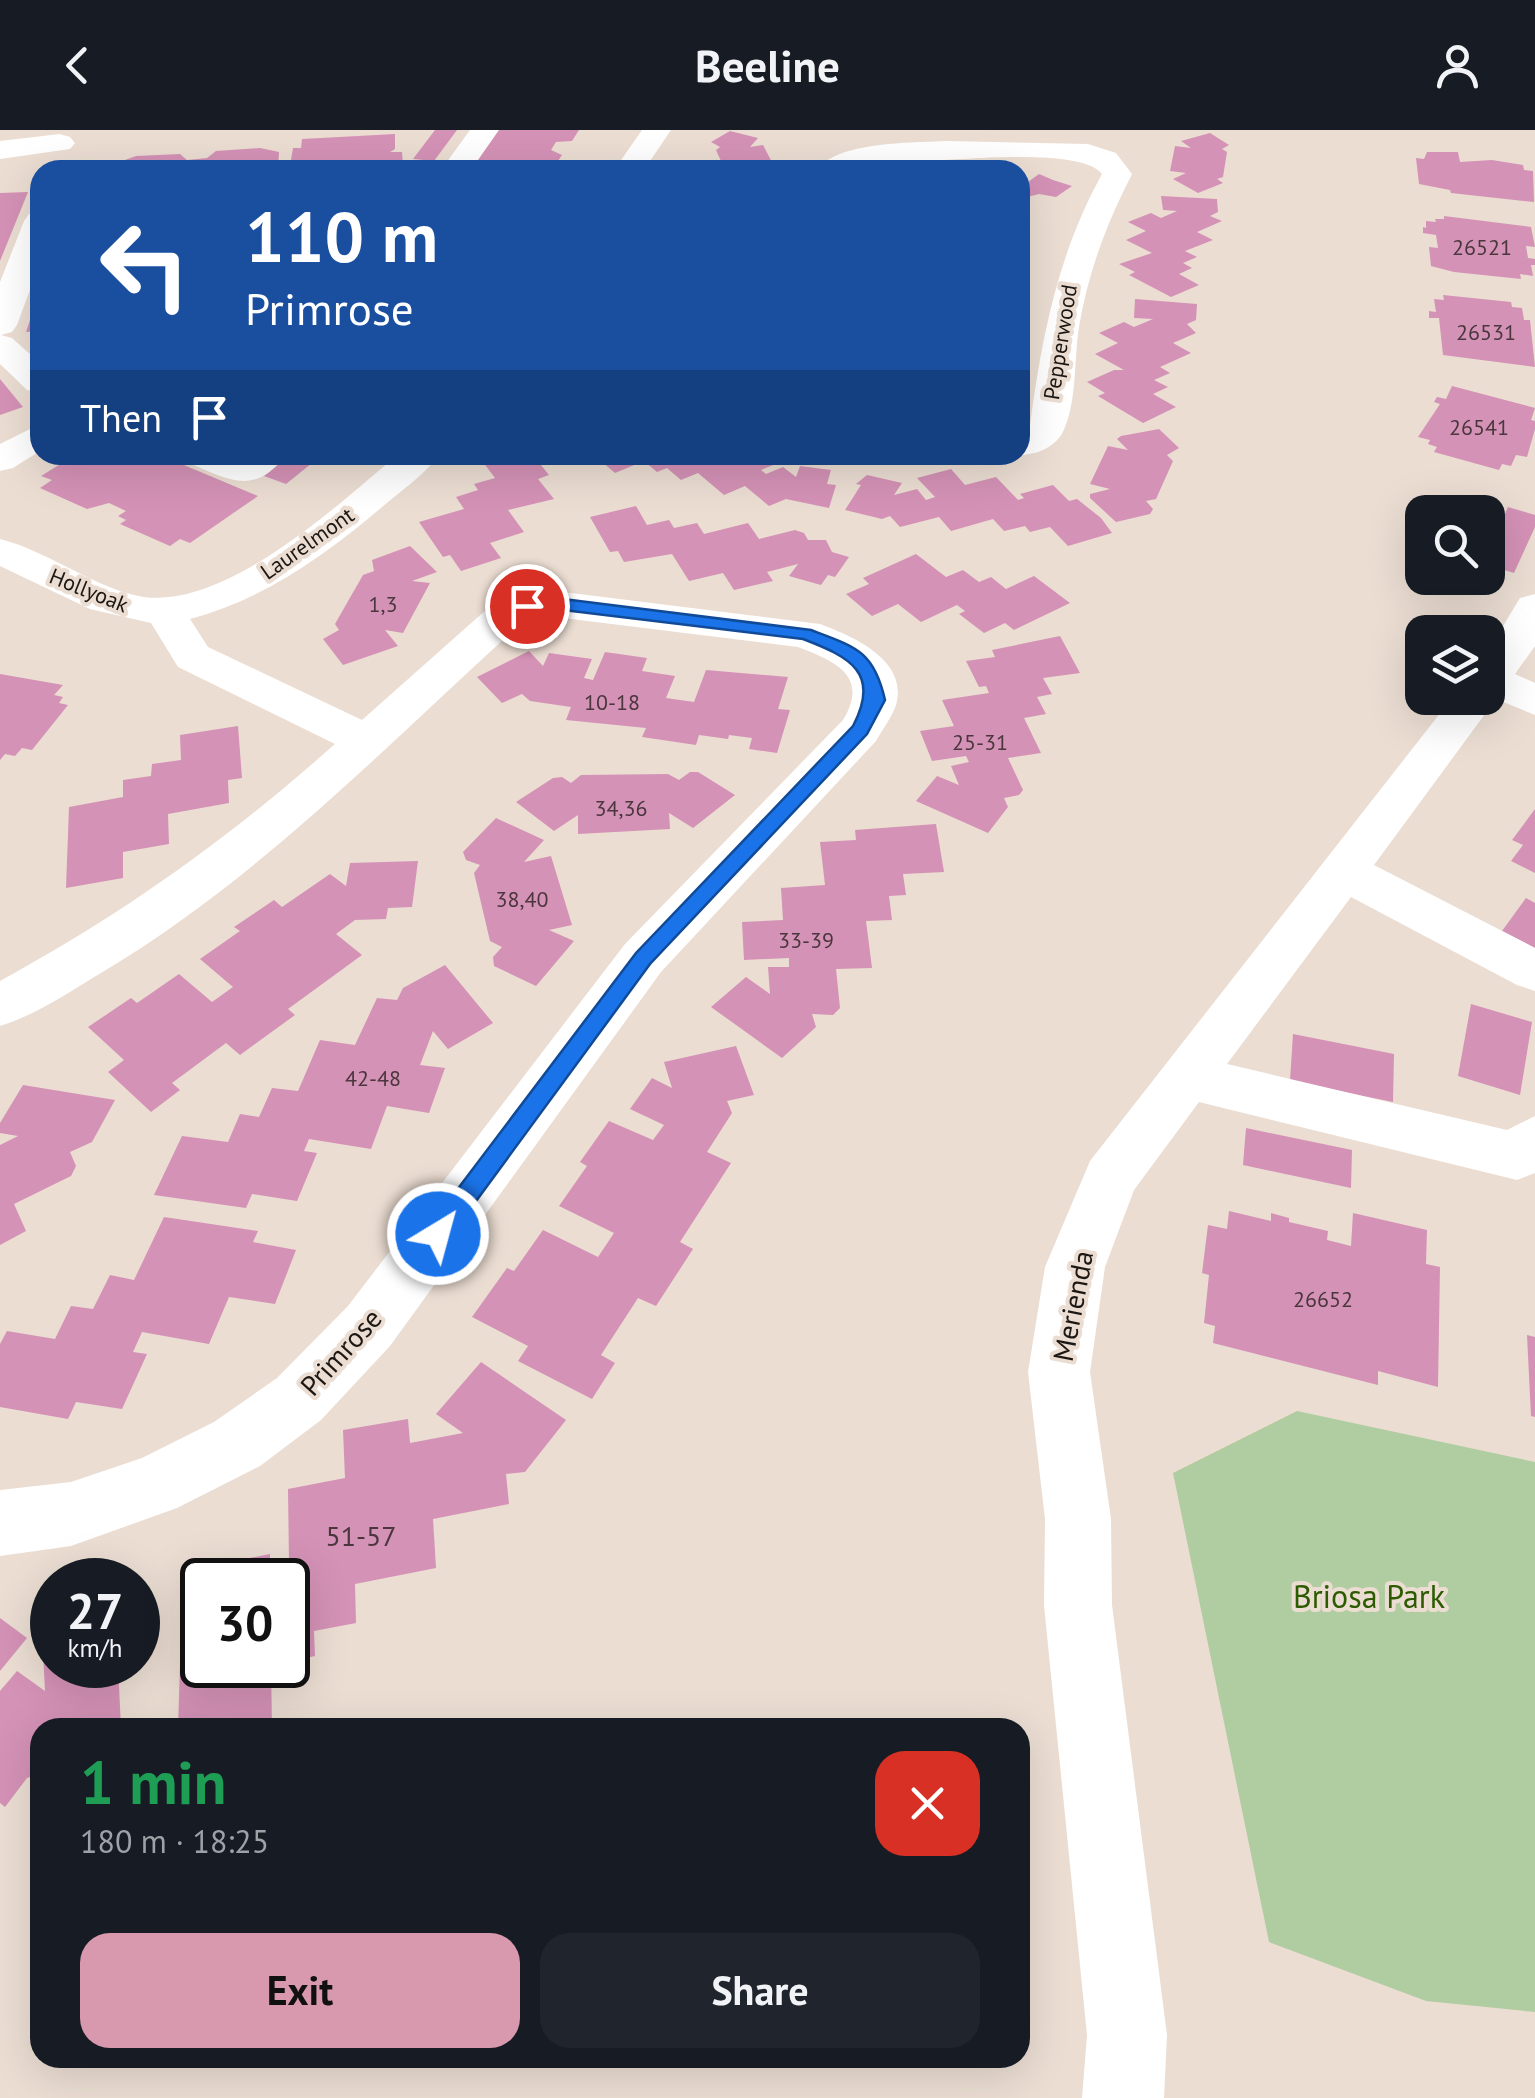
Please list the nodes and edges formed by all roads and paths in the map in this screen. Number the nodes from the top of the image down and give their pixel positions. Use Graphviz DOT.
graph roads {
  1 [pos="485,130"];
  2 [pos="657,130"];
  3 [pos="58,148"];
  4 [pos="0,150"];
  5 [pos="463,160"];
  6 [pos="637,160"];
  7 [pos="844,160"];
  8 [pos="30,247"];
  9 [pos="0,325"];
  10 [pos="0,345"];
  11 [pos="30,373"];
  12 [pos="30,441"];
  13 [pos="1030,441"];
  14 [pos="0,460"];
  15 [pos="226,465"];
  16 [pos="252,465"];
  17 [pos="408,465"];
  18 [pos="0,551"];
  19 [pos="1535,607"];
  20 [pos="182,609"];
  21 [pos="1505,656"];
  22 [pos="1505,687"];
  23 [pos="1535,700"];
  24 [pos="1461,715"];
  25 [pos="376,730"];
  26 [pos="1342,870"];
  27 [pos="1535,971"];
  28 [pos="0,1006"];
  29 [pos="1187,1077"];
  30 [pos="1535,1139"];
  31 [pos="0,1523"];
  32 [pos="1123,2098"];
  1 -- 5 [label="street"];
  2 -- 6 [label="street"];
  3 -- 4 [label="street"];
  7 -- 13 [label="street, Pepperwood"];
  8 -- 9 [label="street"];
  10 -- 11 [label="street"];
  12 -- 14 [label="street"];
  15 -- 16 [label="street"];
  17 -- 20 [label="street, Laurelmont"];
  18 -- 20 [label="street, Hollyoak"];
  19 -- 21 [label="street"];
  20 -- 25 [label="street"];
  22 -- 23 [label="street"];
  24 -- 26 [label="street, Merienda"];
  25 -- 28 [label="street, Primrose"];
  25 -- 31 [label="street, Primrose"];
  26 -- 27 [label="street"];
  26 -- 29 [label="street, Merienda"];
  29 -- 30 [label="street"];
  29 -- 32 [label="street, Merienda"];
}
